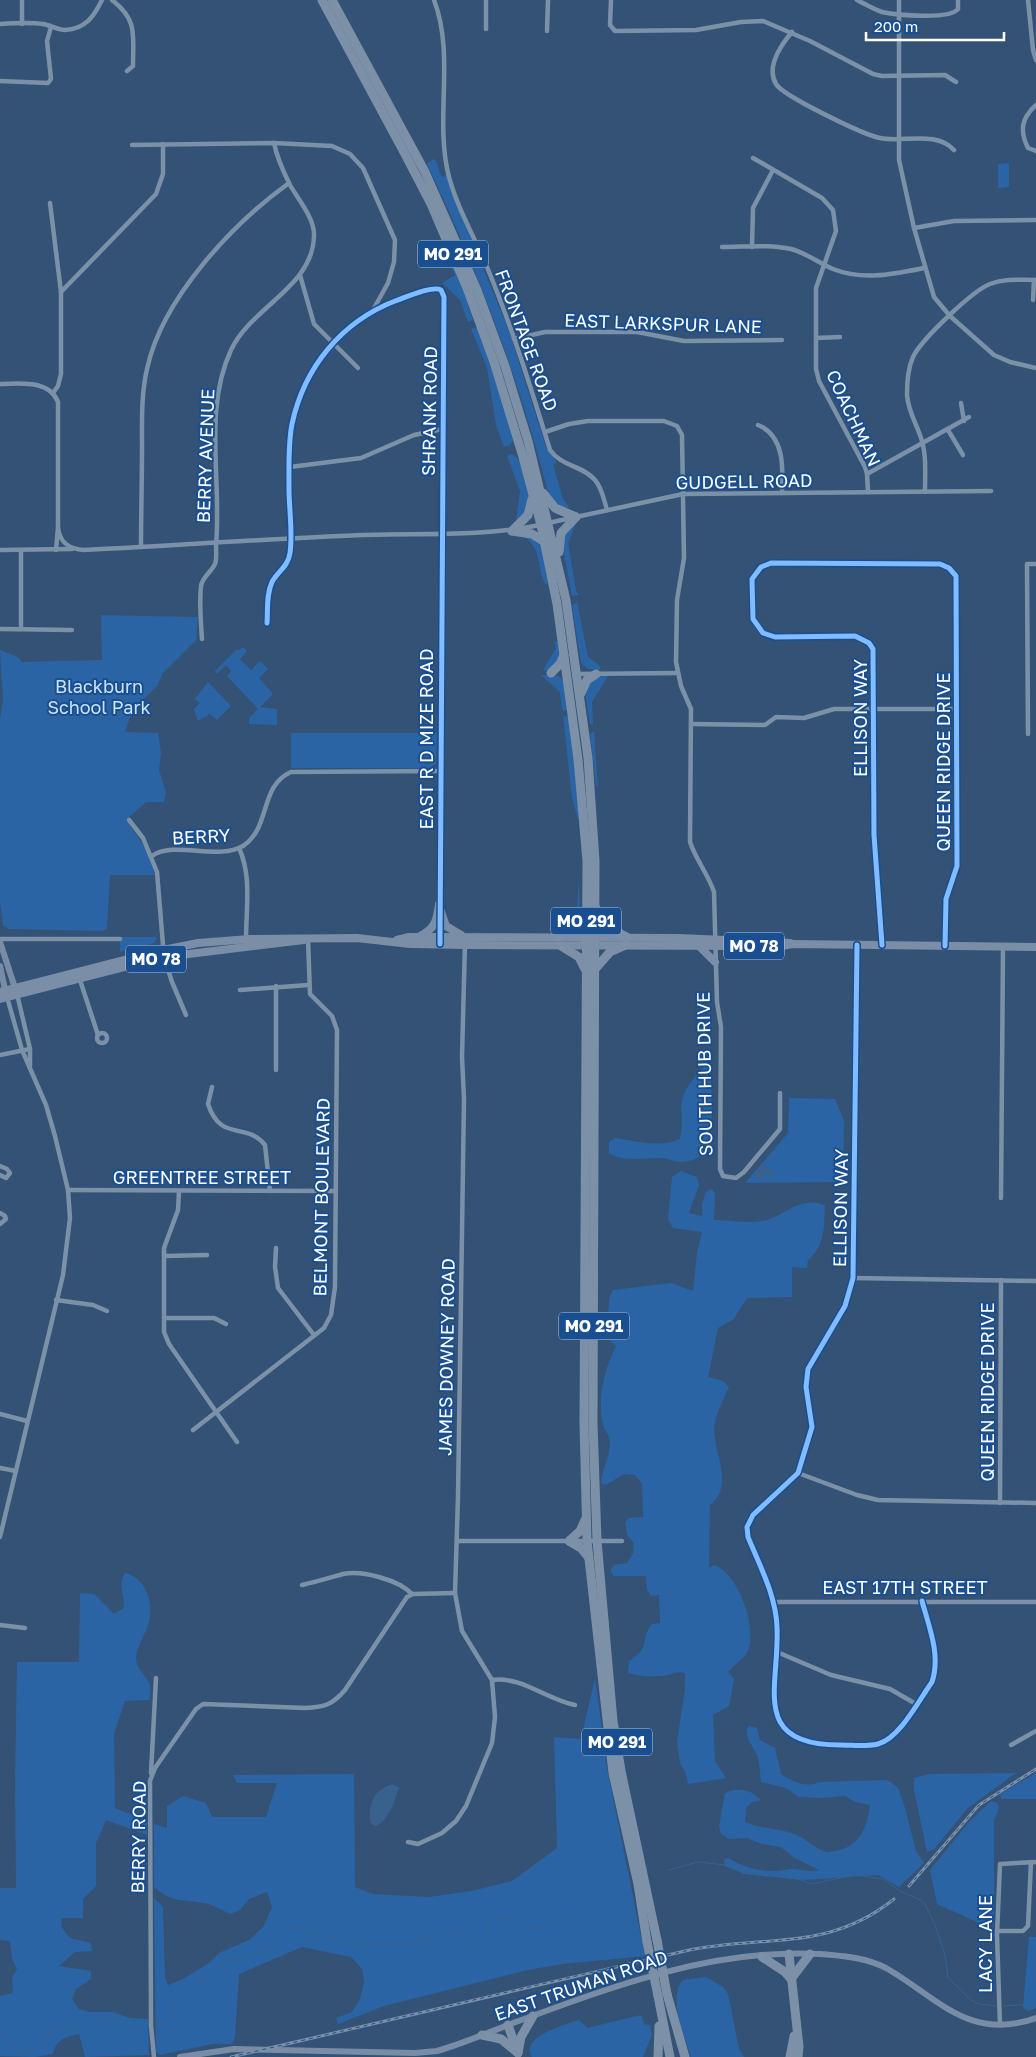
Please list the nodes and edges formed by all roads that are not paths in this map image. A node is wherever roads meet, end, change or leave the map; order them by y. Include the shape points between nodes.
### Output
1 (22, 0) edge
2 (102, 0) edge
3 (112, 0) edge
4 (322, 0) edge
5 (332, 0) edge
6 (434, 0) edge
7 (486, 0) edge
8 (548, 0) edge
9 (611, 0) edge
10 (857, 0) edge
11 (899, 0) edge
12 (958, 0) edge
13 (1028, 0) edge
14 (899, 15) junction
15 (0, 24) edge
16 (22, 24) junction
17 (51, 27) junction
18 (486, 28) dead end
19 (547, 30) dead end
20 (792, 32) junction
21 (1036, 60) edge
22 (127, 72) dead end
23 (898, 76) junction
24 (0, 82) edge
25 (956, 82) dead end
26 (1036, 105) edge
27 (898, 139) junction
28 (274, 143) junction
29 (163, 144) junction
30 (132, 145) dead end
31 (954, 150) dead end
32 (1036, 151) edge
33 (753, 158) dead end
34 (773, 170) junction
35 (289, 184) junction
36 (50, 203) dead end
37 (1036, 220) edge
38 (914, 228) junction
39 (722, 247) dead end
40 (752, 247) junction
41 (823, 264) junction
42 (924, 268) junction
43 (300, 275) junction
44 (1035, 280) edge
45 (61, 292) junction
46 (1033, 300) dead end
47 (372, 311) junction
48 (950, 316) junction
49 (840, 337) dead end
50 (816, 338) junction
51 (514, 339) junction
52 (782, 340) dead end
53 (332, 343) junction
54 (358, 368) dead end
55 (1036, 368) edge
56 (0, 384) edge
57 (53, 393) junction
58 (961, 403) dead end
59 (969, 417) dead end
60 (964, 421) junction
61 (758, 425) dead end
62 (443, 429) junction
63 (948, 430) junction
64 (545, 432) junction
65 (923, 444) junction
66 (963, 455) dead end
67 (290, 467) junction
68 (868, 474) junction
69 (535, 486) junction
70 (991, 491) dead end
71 (868, 492) junction
72 (925, 492) junction
73 (782, 493) junction
74 (683, 494) junction
75 (607, 510) junction
76 (576, 517) junction
77 (545, 524) junction
78 (58, 528) junction
79 (512, 531) junction
80 (442, 534) junction
81 (289, 539) junction
82 (217, 542) junction
83 (544, 542) junction
84 (141, 547) junction
85 (76, 549) junction
86 (0, 550) edge
87 (21, 550) junction
88 (56, 550) junction
89 (1036, 564) edge
90 (761, 567) joint
91 (561, 580) junction
92 (267, 623) dead end
93 (0, 629) edge
94 (21, 629) junction
95 (72, 630) dead end
96 (1028, 630) junction
97 (1036, 630) edge
98 (202, 639) dead end
99 (564, 653) junction
100 (551, 673) dead end
101 (677, 673) junction
102 (572, 674) junction
103 (596, 674) junction
104 (580, 696) junction
105 (874, 708) junction
106 (956, 709) junction
107 (1029, 710) junction
108 (1036, 710) edge
109 (691, 724) junction
110 (1028, 734) dead end
111 (440, 771) junction
112 (129, 820) dead end
113 (239, 848) junction
114 (152, 856) junction
115 (594, 901) junction
116 (440, 906) junction
117 (586, 913) junction
118 (419, 937) junction
119 (120, 939) dead end
120 (246, 939) junction
121 (308, 939) junction
122 (0, 940) edge
123 (439, 940) junction
124 (395, 941) junction
125 (465, 941) junction
126 (590, 941) junction
127 (626, 941) junction
128 (559, 942) junction
129 (714, 943) junction
130 (857, 945) junction
131 (882, 945) junction
132 (698, 946) junction
133 (945, 946) junction
134 (1003, 947) junction
135 (1036, 947) edge
136 (164, 954) junction
137 (715, 962) junction
138 (0, 966) edge
139 (591, 971) junction
140 (80, 980) junction
141 (308, 984) junction
142 (276, 986) junction
143 (240, 990) dead end
144 (16, 991) junction
145 (3, 995) edge
146 (186, 1015) dead end
147 (98, 1035) dead end
148 (30, 1049) junction
149 (22, 1050) junction
150 (0, 1054) edge
151 (30, 1067) junction
152 (276, 1070) dead end
153 (212, 1087) dead end
154 (780, 1093) dead end
155 (0, 1168) edge
156 (0, 1175) edge
157 (68, 1190) junction
158 (179, 1191) junction
159 (270, 1191) junction
160 (336, 1191) junction
161 (1001, 1198) dead end
162 (0, 1213) edge
163 (0, 1224) edge
164 (276, 1248) dead end
165 (164, 1256) junction
166 (207, 1256) dead end
167 (853, 1278) junction
168 (1001, 1280) junction
169 (1036, 1281) edge
170 (56, 1300) junction
171 (107, 1311) dead end
172 (164, 1318) junction
173 (226, 1324) dead end
174 (314, 1335) junction
175 (216, 1412) junction
176 (0, 1414) edge
177 (27, 1421) junction
178 (193, 1430) dead end
179 (237, 1442) dead end
180 (0, 1468) edge
181 (16, 1471) junction
182 (798, 1473) junction
183 (1000, 1503) junction
184 (1036, 1503) edge
185 (586, 1517) junction
186 (0, 1536) edge
187 (457, 1541) junction
188 (569, 1541) junction
189 (592, 1541) junction
190 (622, 1541) dead end
191 (589, 1559) junction
192 (302, 1585) dead end
193 (455, 1593) junction
194 (412, 1594) junction
195 (922, 1601) junction
196 (773, 1602) junction
197 (1036, 1602) edge
198 (0, 1625) edge
199 (25, 1628) dead end
200 (776, 1652) junction
201 (156, 1678) dead end
202 (492, 1680) junction
203 (916, 1704) junction
204 (575, 1705) dead end
205 (1036, 1731) edge
206 (1011, 1745) dead end
207 (151, 1776) junction
208 (408, 1842) dead end
209 (1034, 1862) edge
210 (997, 1931) junction
211 (789, 1954) junction
212 (810, 1954) junction
213 (762, 1956) junction
214 (791, 1979) junction
215 (667, 1994) junction
216 (658, 1996) junction
217 (533, 2016) junction
218 (1036, 2018) edge
219 (508, 2025) junction
220 (1000, 2025) junction
221 (796, 2028) junction
222 (482, 2035) junction
223 (519, 2055) edge
224 (154, 2057) edge
225 (180, 2057) edge
226 (658, 2057) edge
227 (670, 2057) edge
228 (678, 2057) edge
229 (685, 2057) edge
230 (790, 2057) edge
231 (798, 2057) edge

1 - 16 street
2 - 17 street via 86,24 65,30
3 - 22 street via 127,13 131,25 133,66
4 - 69 highway, MO 291 via 447,239 494,362
5 - 69 highway, MO 291 via 425,172 453,234 505,366
6 - 51 street, FRONTAGE ROAD via 443,47 446,158 456,200
7 - 18 street
8 - 19 street
9 - 20 street via 612,29 615,31 696,30 759,20
10 - 14 street via 880,11
11 - 14 street
12 - 14 street via 958,9 951,15
13 - 21 street
14 - 23 street
15 - 16 street
16 - 17 street
17 - 24 street via 47,42 51,79 48,83
20 - 23 street via 873,74
20 - 27 street via 780,48 773,66 773,78 780,90 864,134
23 - 25 street via 945,75
23 - 27 street
26 - 32 street via 1022,124 1028,148
27 - 31 street via 944,142
27 - 38 street via 902,182
28 - 29 street
28 - 35 street, BERRY AVENUE
28 - 47 street via 332,146 350,154 360,165 395,240 394,262 388,283
29 - 30 street
29 - 45 street via 163,174 156,194
33 - 34 street
34 - 40 street via 753,208
34 - 41 street, COACHMAN via 822,198 832,209 836,231
35 - 43 street, BERRY AVENUE via 314,234 312,253
35 - 84 street via 264,203 186,284 154,341 142,401
36 - 45 street
37 - 38 street via 954,220
38 - 42 street
39 - 40 street
40 - 41 street via 790,249
41 - 42 street via 844,273 868,276
41 - 50 street, COACHMAN via 816,288
42 - 48 street via 934,298
43 - 53 street via 314,324
43 - 82 street, BERRY AVENUE via 247,326 232,348 224,368 216,430
44 - 46 street
44 - 48 street via 1004,280 988,284
45 - 57 street via 61,374
47 - 53 street
47 - 62 street, SHRANK ROAD via 435,288 442,290
48 - 55 street via 994,355
48 - 65 street via 921,345 909,369 908,406
49 - 50 street
50 - 68 street, COACHMAN via 819,381
51 - 52 street, EAST LARKSPUR LANE via 545,332 637,332 684,340
51 - 64 street, FRONTAGE ROAD
53 - 54 street
53 - 67 street via 300,394 292,426
56 - 57 street via 38,385
57 - 78 street via 59,415
58 - 60 street
59 - 60 street
60 - 63 street
61 - 73 street via 768,431 780,449
62 - 67 street via 414,435 361,458
62 - 80 street, SHRANK ROAD
63 - 65 street
63 - 66 street
64 - 74 street via 588,420 672,423 680,429 683,439
64 - 75 street, FRONTAGE ROAD via 556,458 582,469 594,479
65 - 68 street
65 - 72 street
67 - 81 street
68 - 71 street, COACHMAN
69 - 76 highway via 551,505
69 - 77 highway, MO 291
69 - 79 highway via 531,511
70 - 72 street, GUDGELL ROAD
71 - 72 street, GUDGELL ROAD
71 - 73 street, GUDGELL ROAD
73 - 74 street, GUDGELL ROAD
74 - 75 street, GUDGELL ROAD
74 - 101 street via 684,558 677,600
75 - 76 street, GUDGELL ROAD
76 - 77 street, GUDGELL ROAD
76 - 91 highway via 563,529 559,538
77 - 79 street, GUDGELL ROAD
77 - 83 highway, MO 291
77 - 91 highway, MO 291
78 - 85 street via 61,539
78 - 88 street
79 - 80 street, GUDGELL ROAD
79 - 83 highway via 532,534
80 - 81 street
80 - 111 street, EAST R D MIZE ROAD
81 - 82 street
81 - 92 street via 290,553 286,566 273,581 268,600
82 - 84 street
82 - 98 street, BERRY AVENUE via 215,564 201,584
83 - 99 highway, MO 291
84 - 85 street
85 - 88 street
86 - 87 street
87 - 88 street
87 - 94 street
89 - 96 street via 1027,564
90 - 105 street, ELLISON WAY via 752,579 756,626 763,633 775,637 863,638 875,655
90 - 106 street, QUEEN RIDGE DRIVE via 771,563 940,564 949,568 956,576
91 - 102 highway, MO 291
93 - 94 street
94 - 95 street
96 - 97 street
96 - 107 street
99 - 100 highway via 560,664
99 - 102 highway, MO 291
101 - 103 street
101 - 109 street, SOUTH HUB DRIVE via 689,701
102 - 103 street
102 - 104 highway, MO 291
102 - 117 highway, MO 291 via 587,861
103 - 104 highway via 587,680
104 - 115 highway, MO 291 via 593,822
105 - 106 street
105 - 109 street via 834,709 804,718 776,717 764,725
105 - 131 street, ELLISON WAY via 874,835
106 - 133 street, QUEEN RIDGE DRIVE via 957,866 946,899
107 - 108 street
107 - 110 street
109 - 129 street, SOUTH HUB DRIVE via 690,842 714,892
111 - 113 street, BERRY via 297,771 284,775 270,792 257,833
111 - 116 street, EAST R D MIZE ROAD
112 - 114 street
113 - 114 street, BERRY via 168,851
113 - 120 street via 247,879
114 - 136 street via 160,888
115 - 126 highway, MO 291
115 - 127 highway via 604,924
116 - 118 main road via 432,929
116 - 123 street, EAST R D MIZE ROAD
116 - 125 main road via 450,931
117 - 126 highway, MO 291
117 - 128 highway via 575,929
118 - 123 main road, MO 78
118 - 124 main road, MO 78
119 - 122 street
120 - 121 main road, MO 78
120 - 136 main road, MO 78 via 198,943
121 - 124 main road, MO 78
121 - 136 main road, MO 78
121 - 141 street
122 - 144 main road
123 - 124 main road, MO 78 via 410,944
123 - 125 main road, MO 78
125 - 128 main road, MO 78
125 - 187 street, JAMES DOWNEY ROAD
126 - 127 main road, MO 78
126 - 128 main road, MO 78
126 - 139 highway, MO 291
127 - 129 main road, MO 78
127 - 132 main road, MO 78
127 - 139 highway
128 - 139 highway
129 - 130 main road, MO 78 via 785,941 793,944
129 - 132 main road, MO 78
129 - 137 street, SOUTH HUB DRIVE
130 - 131 main road, MO 78
130 - 167 street, ELLISON WAY
131 - 133 main road, MO 78
132 - 137 main road
133 - 134 main road, MO 78
134 - 135 main road, MO 78
134 - 161 street
136 - 140 main road, MO 78
136 - 144 main road, MO 78
136 - 146 street
137 - 154 street, SOUTH HUB DRIVE via 721,1027 720,1169 723,1176 736,1178 744,1172 780,1129
138 - 145 main road
139 - 185 highway, MO 291 via 584,1416
139 - 189 highway, MO 291
140 - 144 main road, MO 78
140 - 147 street
141 - 142 street
141 - 160 street, BELMONT BOULEVARD via 310,994 332,1016 337,1030
142 - 143 street
142 - 152 street
144 - 145 main road, MO 78
144 - 148 street
145 - 149 street
148 - 149 street
148 - 151 street
149 - 150 street
149 - 151 street
151 - 157 street via 46,1105
153 - 159 street via 208,1104 216,1122 225,1128 255,1136 265,1145
155 - 156 street via 7,1169 10,1174 6,1178
157 - 158 street, GREENTREE STREET
157 - 170 street via 68,1246
158 - 159 street, GREENTREE STREET
158 - 165 street via 178,1210 166,1240
159 - 160 street, GREENTREE STREET
160 - 174 street, BELMONT BOULEVARD via 334,1304 329,1320
162 - 163 street via 6,1219
164 - 174 street via 278,1288
165 - 166 street
165 - 172 street
167 - 168 street
167 - 182 street, ELLISON WAY via 845,1306 810,1365 806,1387 812,1427
168 - 169 street
168 - 183 street, QUEEN RIDGE DRIVE
170 - 171 street via 93,1305
170 - 177 street
172 - 173 street via 214,1318
172 - 175 street via 164,1332 169,1344
174 - 175 street, BELMONT BOULEVARD
175 - 178 street, BELMONT BOULEVARD
175 - 179 street
176 - 177 street
177 - 181 street
180 - 181 street
181 - 186 street
182 - 183 street via 878,1500
182 - 196 street via 753,1515 747,1527
183 - 184 street
185 - 188 highway via 580,1530
185 - 189 highway, MO 291
187 - 188 street
187 - 193 street, JAMES DOWNEY ROAD
188 - 189 street
188 - 191 highway via 581,1548
189 - 190 street
189 - 191 highway, MO 291
189 - 215 highway, MO 291, bridge via 621,1771
191 - 216 highway, MO 291, bridge via 612,1763
192 - 194 street via 345,1574 386,1579 400,1584
193 - 194 street
193 - 202 street, JAMES DOWNEY ROAD via 462,1632
194 - 207 street, BERRY ROAD via 334,1702 305,1708 203,1704 196,1709
195 - 196 street, EAST 17TH STREET
195 - 197 street, EAST 17TH STREET
195 - 203 street via 936,1664 932,1682
196 - 200 street
198 - 199 street
200 - 203 street via 830,1675 890,1689
200 - 203 street via 773,1700 785,1728 814,1744 867,1746 884,1742 896,1734
201 - 207 street
202 - 204 street via 509,1680
202 - 208 street via 492,1743 466,1806 442,1833 418,1844
205 - 206 street
207 - 224 street, BERRY ROAD via 151,2015
209 - 210 street via 1028,1926 1023,1931
209 - 210 street, LACY LANE via 1000,1864
210 - 220 street, LACY LANE
211 - 212 main road, EAST TRUMAN ROAD
211 - 213 main road, EAST TRUMAN ROAD
211 - 214 highway
212 - 214 highway
212 - 220 main road, EAST TRUMAN ROAD via 865,1960 886,1968 945,2009 982,2024
213 - 214 highway
213 - 217 main road, EAST TRUMAN ROAD via 673,1969
214 - 221 highway
215 - 228 highway, MO 291
215 - 229 highway
216 - 226 highway
216 - 227 highway, MO 291
217 - 219 main road, EAST TRUMAN ROAD
217 - 223 highway via 520,2037
218 - 220 main road, EAST TRUMAN ROAD
219 - 222 main road, EAST TRUMAN ROAD
219 - 223 highway
221 - 230 highway
221 - 231 highway
222 - 223 highway via 500,2039
222 - 225 main road, EAST TRUMAN ROAD via 437,2051 415,2053 240,2049

